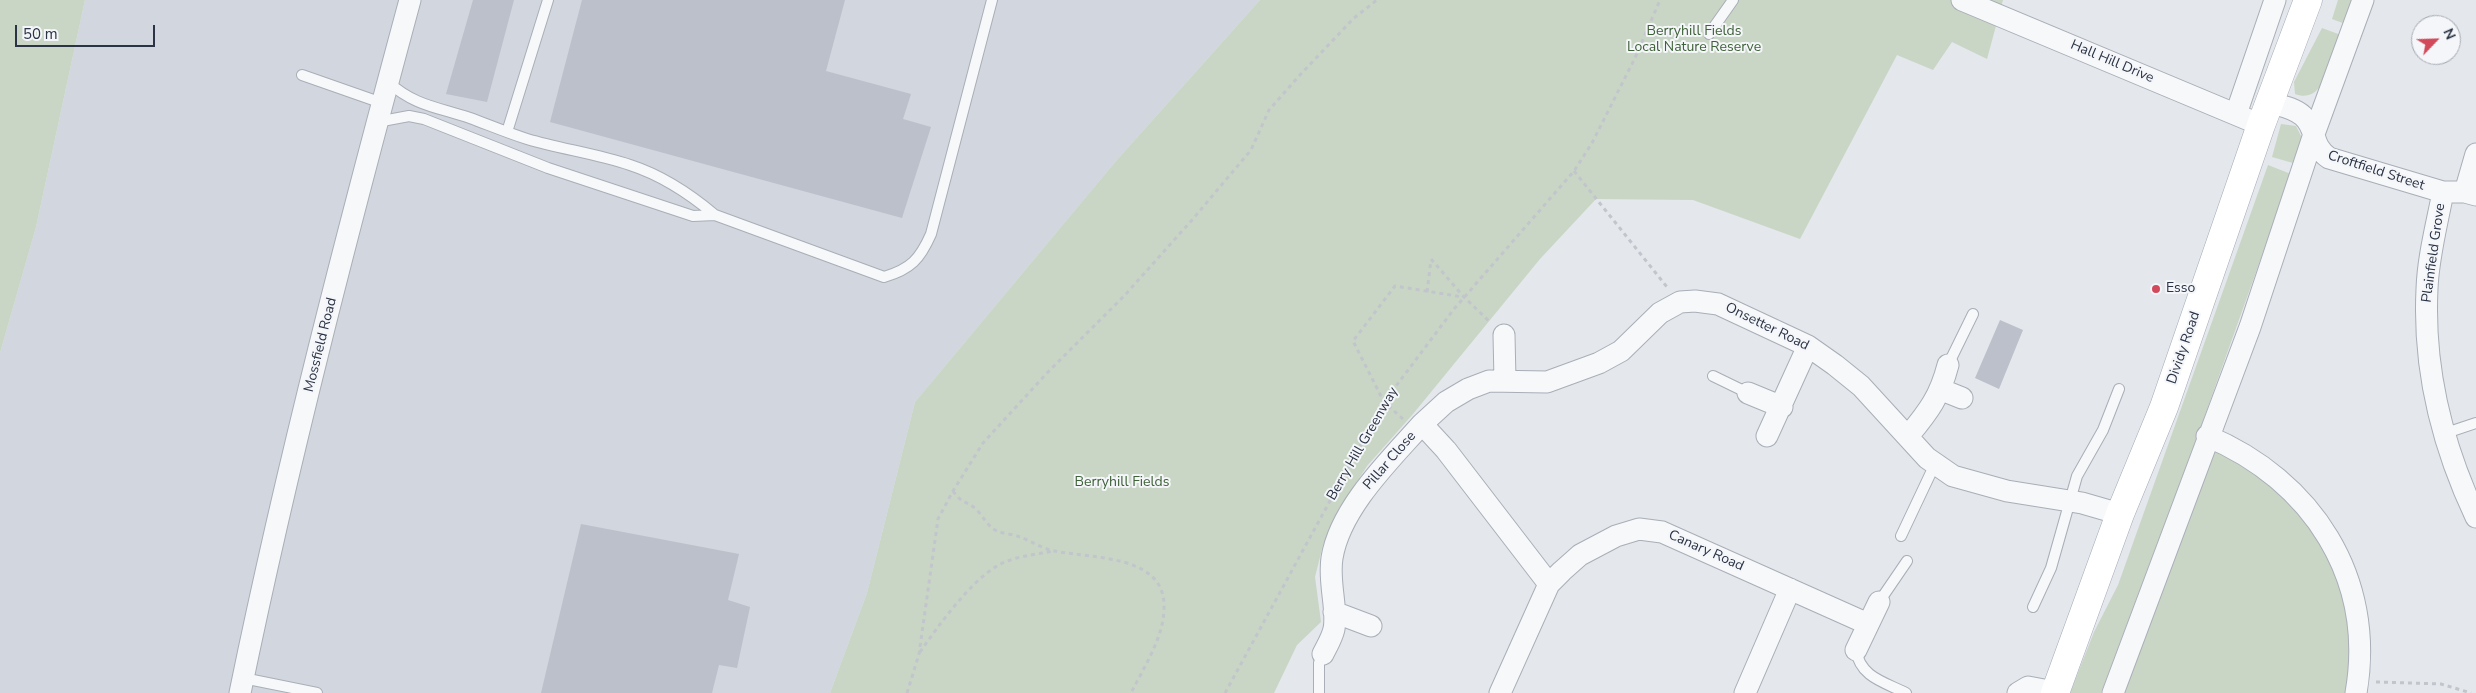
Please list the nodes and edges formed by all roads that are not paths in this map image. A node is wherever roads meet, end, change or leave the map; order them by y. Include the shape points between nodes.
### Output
1 (410, 0) edge
2 (548, 0) edge
3 (992, 0) edge
4 (1733, 0) edge
5 (1962, 0) edge
6 (2276, 0) edge
7 (2308, 0) edge
8 (2363, 0) edge
9 (1709, 34) dead end
10 (302, 75) dead end
11 (388, 82) junction
12 (380, 113) junction
13 (2236, 114) junction
14 (2266, 114) junction
15 (507, 132) junction
16 (2314, 134) junction
17 (2476, 154) edge
18 (2443, 192) junction
19 (2470, 194) edge
20 (715, 215) junction
21 (1973, 314) dead end
22 (1504, 335) road end
23 (1808, 346) junction
24 (1948, 365) joint
25 (1713, 376) dead end
26 (1505, 380) junction
27 (2119, 389) dead end
28 (1942, 390) junction
29 (1748, 393) joint
30 (1962, 398) dead end
31 (1782, 407) junction
32 (2476, 423) edge
33 (1422, 424) junction
34 (2444, 434) junction
35 (1908, 435) junction
36 (1767, 436) dead end
37 (2208, 436) junction
38 (1935, 464) junction
39 (2071, 501) junction
40 (2120, 514) junction
41 (2476, 517) edge
42 (1901, 536) dead end
43 (1907, 561) dead end
44 (1549, 584) junction
45 (1790, 589) junction
46 (1879, 602) joint
47 (2033, 608) dead end
48 (1334, 612) junction
49 (1868, 624) junction
50 (1372, 626) dead end
51 (1856, 650) joint
52 (1323, 654) joint
53 (242, 686) edge
54 (2357, 687) edge
55 (316, 693) edge
56 (1319, 693) edge
57 (1500, 693) edge
58 (1745, 693) edge
59 (1906, 693) edge
60 (2018, 693) edge
61 (2055, 693) edge
62 (2113, 693) edge

1 - 11 street, Mossfield Road
2 - 15 lane
3 - 20 lane via 931,234 923,252 903,271 884,277
4 - 9 lane
5 - 13 street, Hall Hill Drive
6 - 13 street
7 - 14 main road, Dividy Road
8 - 16 street
10 - 12 lane
11 - 12 street, Mossfield Road
11 - 15 lane via 404,96
12 - 20 lane via 424,119 548,168 693,216
12 - 53 street, Mossfield Road via 268,557
13 - 14 street, Hall Hill Drive
14 - 16 street, Croftfield Street via 2293,109 2304,116
14 - 40 main road, Dividy Road via 2164,407
15 - 20 lane via 637,168 673,185
16 - 18 street, Croftfield Street via 2319,152 2329,158
16 - 37 street via 2250,327
17 - 19 street
18 - 19 street, Croftfield Street
18 - 34 street, Plainfield Grove via 2427,288 2426,328 2430,371
21 - 24 lane
22 - 26 street
23 - 26 street, Onsetter Road via 1718,304 1680,302 1660,313 1621,351 1599,363 1547,382
23 - 31 street
23 - 35 street, Onsetter Road via 1861,386
24 - 28 street
25 - 29 lane
26 - 33 street via 1490,381 1468,389 1446,402
27 - 39 lane via 2103,430 2077,476
28 - 30 street
28 - 35 street
29 - 31 street
31 - 36 street
32 - 34 lane
33 - 44 street via 1446,450
33 - 48 street, Pillar Close via 1364,489 1344,525 1332,556 1330,581
34 - 41 street, Plainfield Grove via 2454,467
35 - 38 street, Onsetter Road
37 - 54 street via 2233,447 2273,474 2300,499 2336,550 2355,600 2359,634
37 - 62 street
38 - 39 street, Onsetter Road via 1953,476 1974,483
38 - 42 lane
39 - 40 street, Onsetter Road
39 - 47 lane via 2051,568
40 - 61 main road, Dividy Road
43 - 46 lane
44 - 45 street, Canary Road via 1580,555 1616,536 1639,529 1662,532
44 - 57 street, Canary Road
45 - 49 street, Canary Road
45 - 58 street
46 - 49 street
48 - 50 street
48 - 52 street, Pillar Close via 1334,629
49 - 51 street
51 - 59 lane via 1863,670
52 - 56 lane
53 - 55 lane
60 - 61 street via 2028,687

